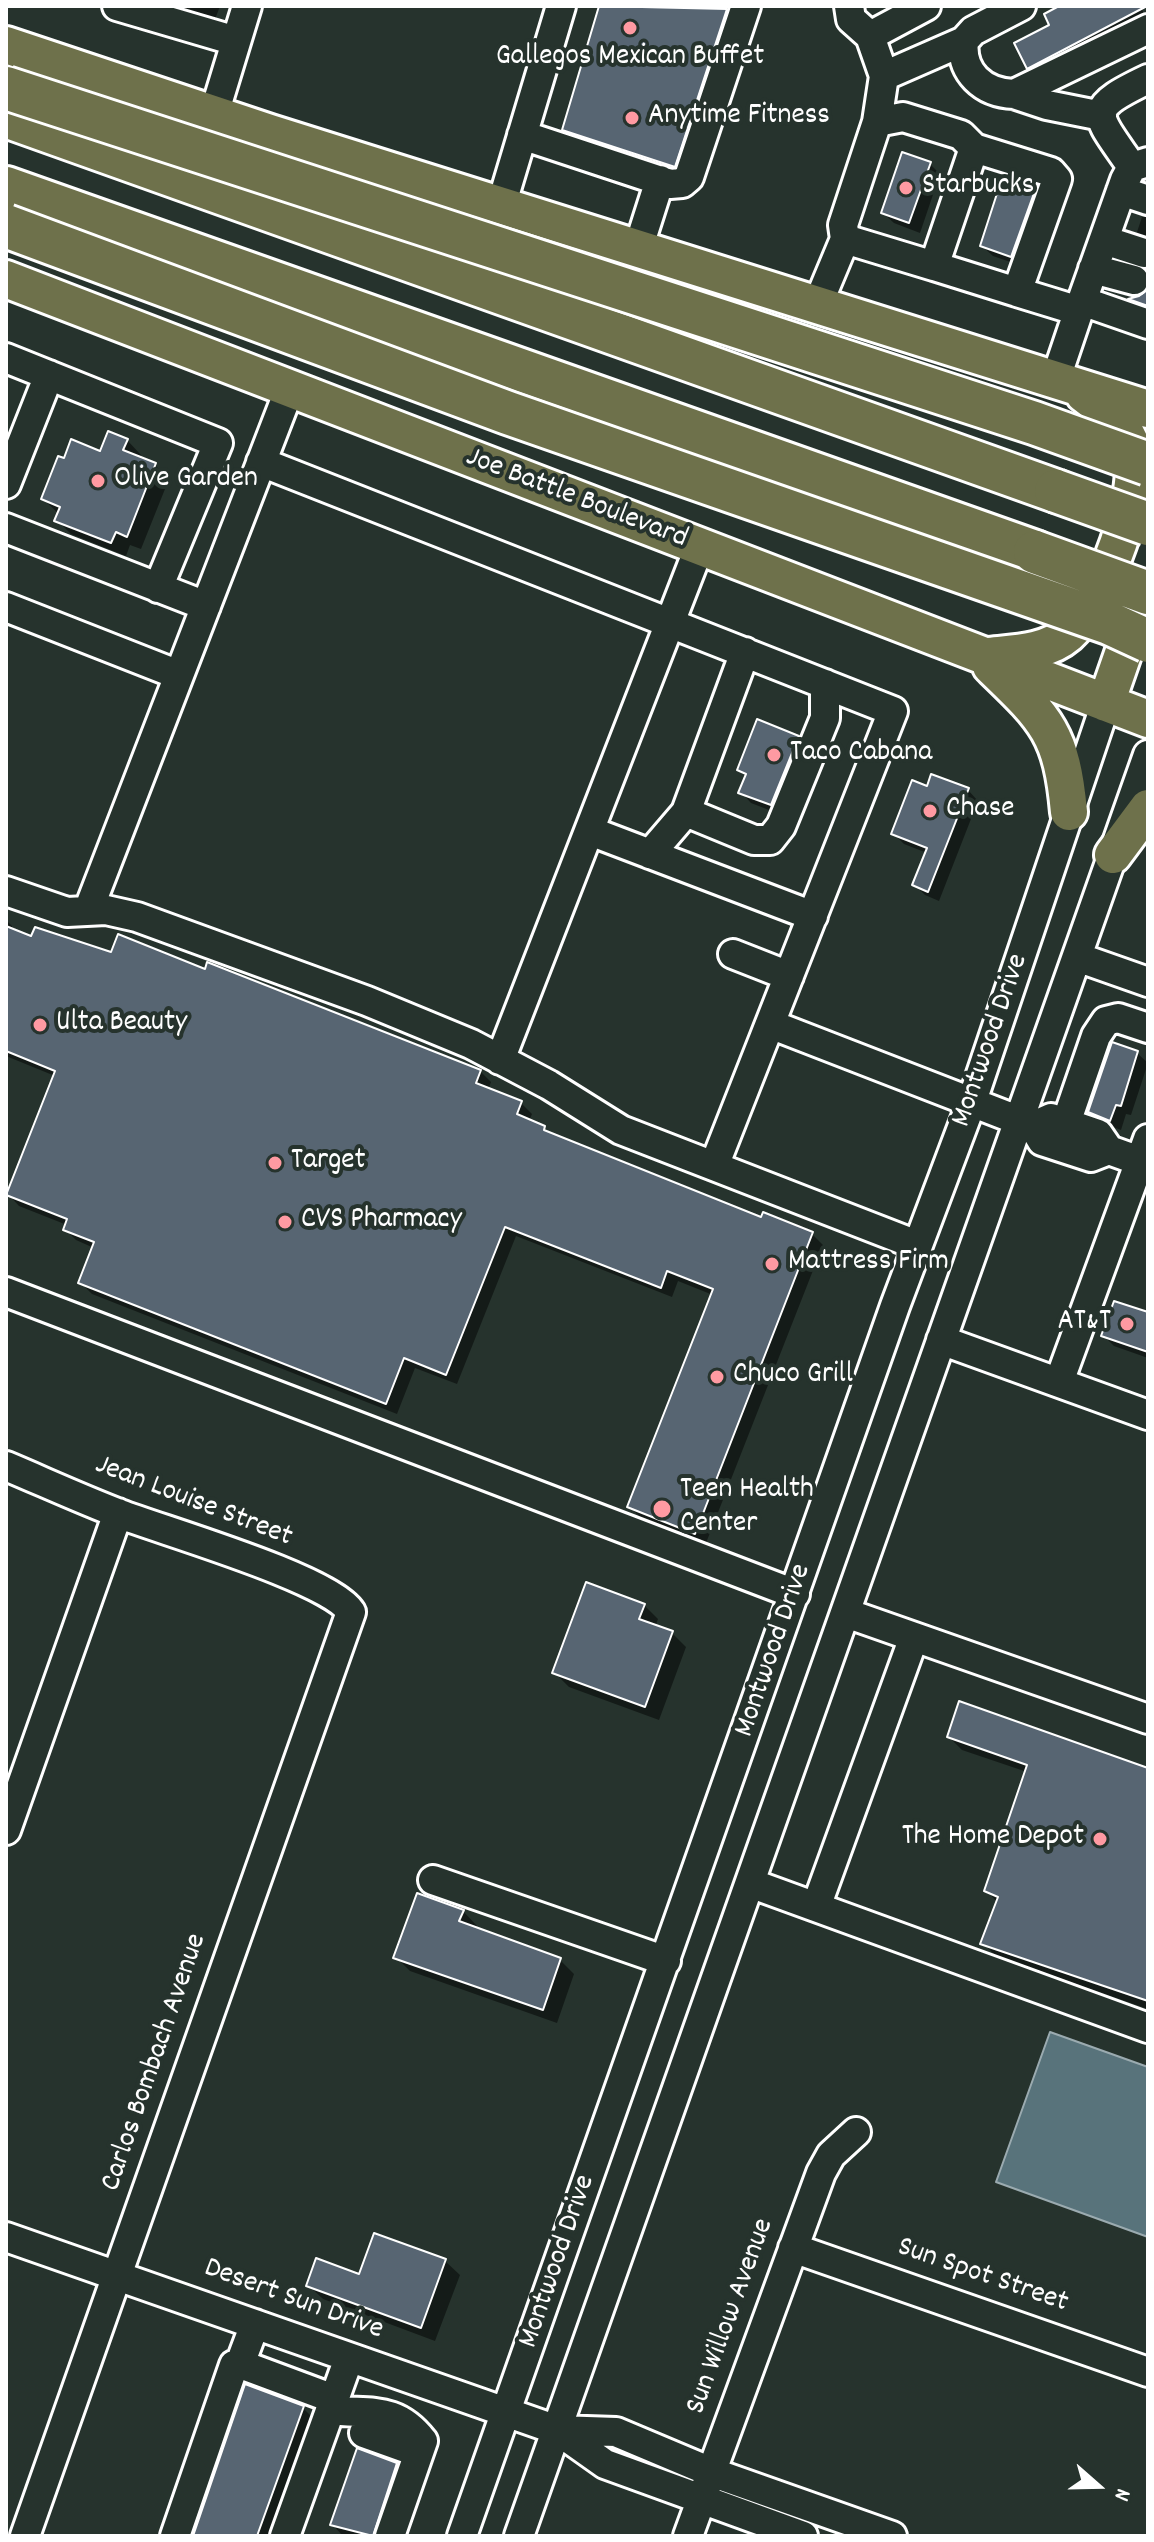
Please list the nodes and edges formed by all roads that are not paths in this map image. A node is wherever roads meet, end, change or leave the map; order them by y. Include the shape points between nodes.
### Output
1 (117, 6) edge
2 (247, 6) edge
3 (561, 6) edge
4 (746, 6) edge
5 (847, 6) edge
6 (926, 6) edge
7 (1021, 6) edge
8 (1148, 29) edge
9 (870, 36) junction
10 (236, 41) junction
11 (964, 41) junction
12 (6, 45) edge
13 (884, 76) junction
14 (1148, 79) edge
15 (6, 88) edge
16 (1014, 94) junction
17 (214, 114) junction
18 (6, 116) edge
19 (1102, 116) junction
20 (877, 122) junction
21 (522, 135) junction
22 (974, 148) junction
23 (1134, 173) edge
24 (660, 180) junction
25 (6, 188) edge
26 (1148, 200) edge
27 (501, 206) junction
28 (6, 226) edge
29 (845, 239) junction
30 (1104, 240) junction
31 (638, 249) junction
32 (1144, 253) dead end
33 (934, 266) junction
34 (1093, 269) junction
35 (6, 279) edge
36 (1134, 280) dead end
37 (1017, 292) junction
38 (817, 306) junction
39 (1080, 306) junction
40 (1148, 324) edge
41 (6, 358) edge
42 (49, 375) junction
43 (1065, 384) junction
44 (290, 388) junction
45 (1146, 406) edge
46 (261, 462) junction
47 (1148, 464) edge
48 (6, 484) edge
49 (1148, 524) edge
50 (6, 528) edge
51 (699, 548) junction
52 (1148, 584) edge
53 (158, 588) junction
54 (1148, 593) edge
55 (206, 606) junction
56 (6, 607) edge
57 (670, 623) junction
58 (1148, 641) edge
59 (745, 652) junction
60 (981, 656) junction
61 (179, 675) junction
62 (825, 684) junction
63 (1106, 703) junction
64 (1148, 719) edge
65 (1148, 755) edge
66 (1148, 808) edge
67 (686, 812) junction
68 (1069, 812) junction
69 (590, 831) junction
70 (650, 854) junction
71 (1113, 855) junction
72 (6, 891) edge
73 (88, 911) junction
74 (813, 916) junction
75 (733, 954) dead end
76 (1077, 957) junction
77 (1146, 975) edge
78 (789, 976) junction
79 (770, 1024) junction
80 (1148, 1028) edge
81 (500, 1060) junction
82 (971, 1104) junction
83 (1066, 1123) junction
84 (1026, 1124) junction
85 (1109, 1150) junction
86 (1145, 1155) edge
87 (714, 1166) junction
88 (917, 1245) junction
89 (6, 1292) edge
90 (941, 1340) junction
91 (1059, 1382) junction
92 (1148, 1415) edge
93 (6, 1466) edge
94 (118, 1513) junction
95 (795, 1594) junction
96 (351, 1612) joint
97 (846, 1613) junction
98 (914, 1637) junction
99 (1148, 1719) edge
100 (6, 1830) edge
101 (433, 1880) dead end
102 (750, 1883) junction
103 (816, 1907) junction
104 (666, 1961) junction
105 (1148, 2028) edge
106 (856, 2132) dead end
107 (6, 2237) edge
108 (793, 2248) junction
109 (117, 2275) junction
110 (255, 2324) junction
111 (349, 2358) junction
112 (240, 2364) junction
113 (1148, 2372) edge
114 (506, 2413) junction
115 (356, 2420) junction
116 (557, 2430) junction
117 (423, 2441) junction
118 (711, 2472) junction
119 (701, 2501) junction
120 (291, 2534) edge
121 (25, 2536) edge
122 (175, 2536) edge
123 (390, 2536) edge
124 (462, 2536) edge
125 (519, 2536) edge
126 (688, 2536) edge
127 (803, 2536) edge
128 (892, 2536) edge

1 - 10 street
2 - 10 street
3 - 21 street
4 - 24 street via 689,177 682,183
5 - 9 street via 851,19
6 - 9 street
7 - 11 street
8 - 16 street
9 - 13 street
10 - 17 street
11 - 13 street
11 - 16 street via 964,64 972,76 1002,94
12 - 17 main road
13 - 20 street
14 - 19 street via 1110,97
15 - 47 highway, bridge
16 - 19 street
17 - 27 main road
18 - 49 highway, bridge
19 - 23 street
20 - 22 street via 903,117 961,135
20 - 29 street via 843,225
21 - 24 street
21 - 27 street
22 - 33 street
22 - 37 street via 1056,174
23 - 26 street
23 - 30 street
24 - 31 street
25 - 54 highway, bridge
27 - 31 main road
28 - 58 highway, bridge via 508,413
29 - 33 street
29 - 38 street
30 - 32 street
30 - 34 street
31 - 38 main road
33 - 37 street
34 - 36 street
34 - 39 street
35 - 44 main road, Joe Battle Boulevard
37 - 39 street
38 - 43 main road
39 - 40 street
39 - 43 street
41 - 42 street
42 - 48 street
42 - 53 street via 218,443
43 - 45 main road
43 - 60 main road via 1119,424 1130,443 1135,461 1125,518 1093,601 1067,634 1035,651
44 - 46 street
44 - 51 main road, Joe Battle Boulevard
46 - 55 street
46 - 57 street
50 - 53 street
51 - 57 street
51 - 60 main road, Joe Battle Boulevard
52 - 63 main road, Montwood Drive
53 - 55 street
55 - 61 street
56 - 61 street
57 - 59 street
57 - 69 street
59 - 62 street
59 - 67 street
60 - 63 main road, Joe Battle Boulevard
60 - 68 main road via 1041,715 1056,739
61 - 73 street
62 - 67 street via 825,718 781,826 770,840 754,840
62 - 74 street via 893,711
63 - 64 main road, Joe Battle Boulevard
63 - 68 street, Montwood Drive
65 - 71 street, Montwood Drive
66 - 71 main road
67 - 70 street
68 - 82 street, Montwood Drive
69 - 70 street
69 - 81 street
70 - 74 street
71 - 76 street, Montwood Drive
72 - 73 street via 67,912
73 - 81 street via 137,917 367,1001
74 - 78 street
75 - 78 street
76 - 77 street
76 - 84 street, Montwood Drive
78 - 79 street
79 - 82 street
79 - 87 street
80 - 83 street via 1118,1018 1106,1021
81 - 87 street via 621,1130
82 - 84 street
82 - 88 street, Montwood Drive
83 - 84 street via 1051,1118
83 - 85 street via 1098,1134
84 - 85 street via 1042,1141 1091,1157
84 - 90 street, Montwood Drive
85 - 86 street
86 - 91 street
87 - 88 street
88 - 95 street, Montwood Drive
89 - 95 street
90 - 91 street
90 - 97 street, Montwood Drive
91 - 92 street
93 - 94 street, Jean Louise Street
94 - 96 street, Jean Louise Street via 309,1583
94 - 100 street
95 - 104 street, Montwood Drive
96 - 109 street, Carlos Bombach Avenue
97 - 98 street
97 - 102 street, Montwood Drive
98 - 99 street
98 - 103 street
101 - 104 street
102 - 103 street
102 - 116 street, Montwood Drive
103 - 105 street
104 - 114 street, Montwood Drive
106 - 108 street, Sun Willow Avenue via 831,2155 821,2173
107 - 109 street, Desert Sun Drive
108 - 113 street, Sun Spot Street
108 - 118 street, Sun Willow Avenue
109 - 110 street, Desert Sun Drive
109 - 121 street, Carlos Bombach Avenue
110 - 111 street, Desert Sun Drive
110 - 112 street
111 - 114 street, Desert Sun Drive
111 - 115 street
112 - 115 street
112 - 122 street via 234,2365
114 - 116 street, Desert Sun Drive
114 - 124 street, Montwood Drive
115 - 117 street via 406,2448
115 - 117 street via 372,2410 409,2423
115 - 120 street
116 - 118 street, Desert Sun Drive via 616,2432
116 - 119 street, Desert Sun Drive via 605,2464
116 - 125 street, Montwood Drive
117 - 123 street
118 - 119 street, Sun Willow Avenue
118 - 128 street, Desert Sun Drive
119 - 126 street, Sun Willow Avenue
119 - 127 street, Desert Sun Drive

